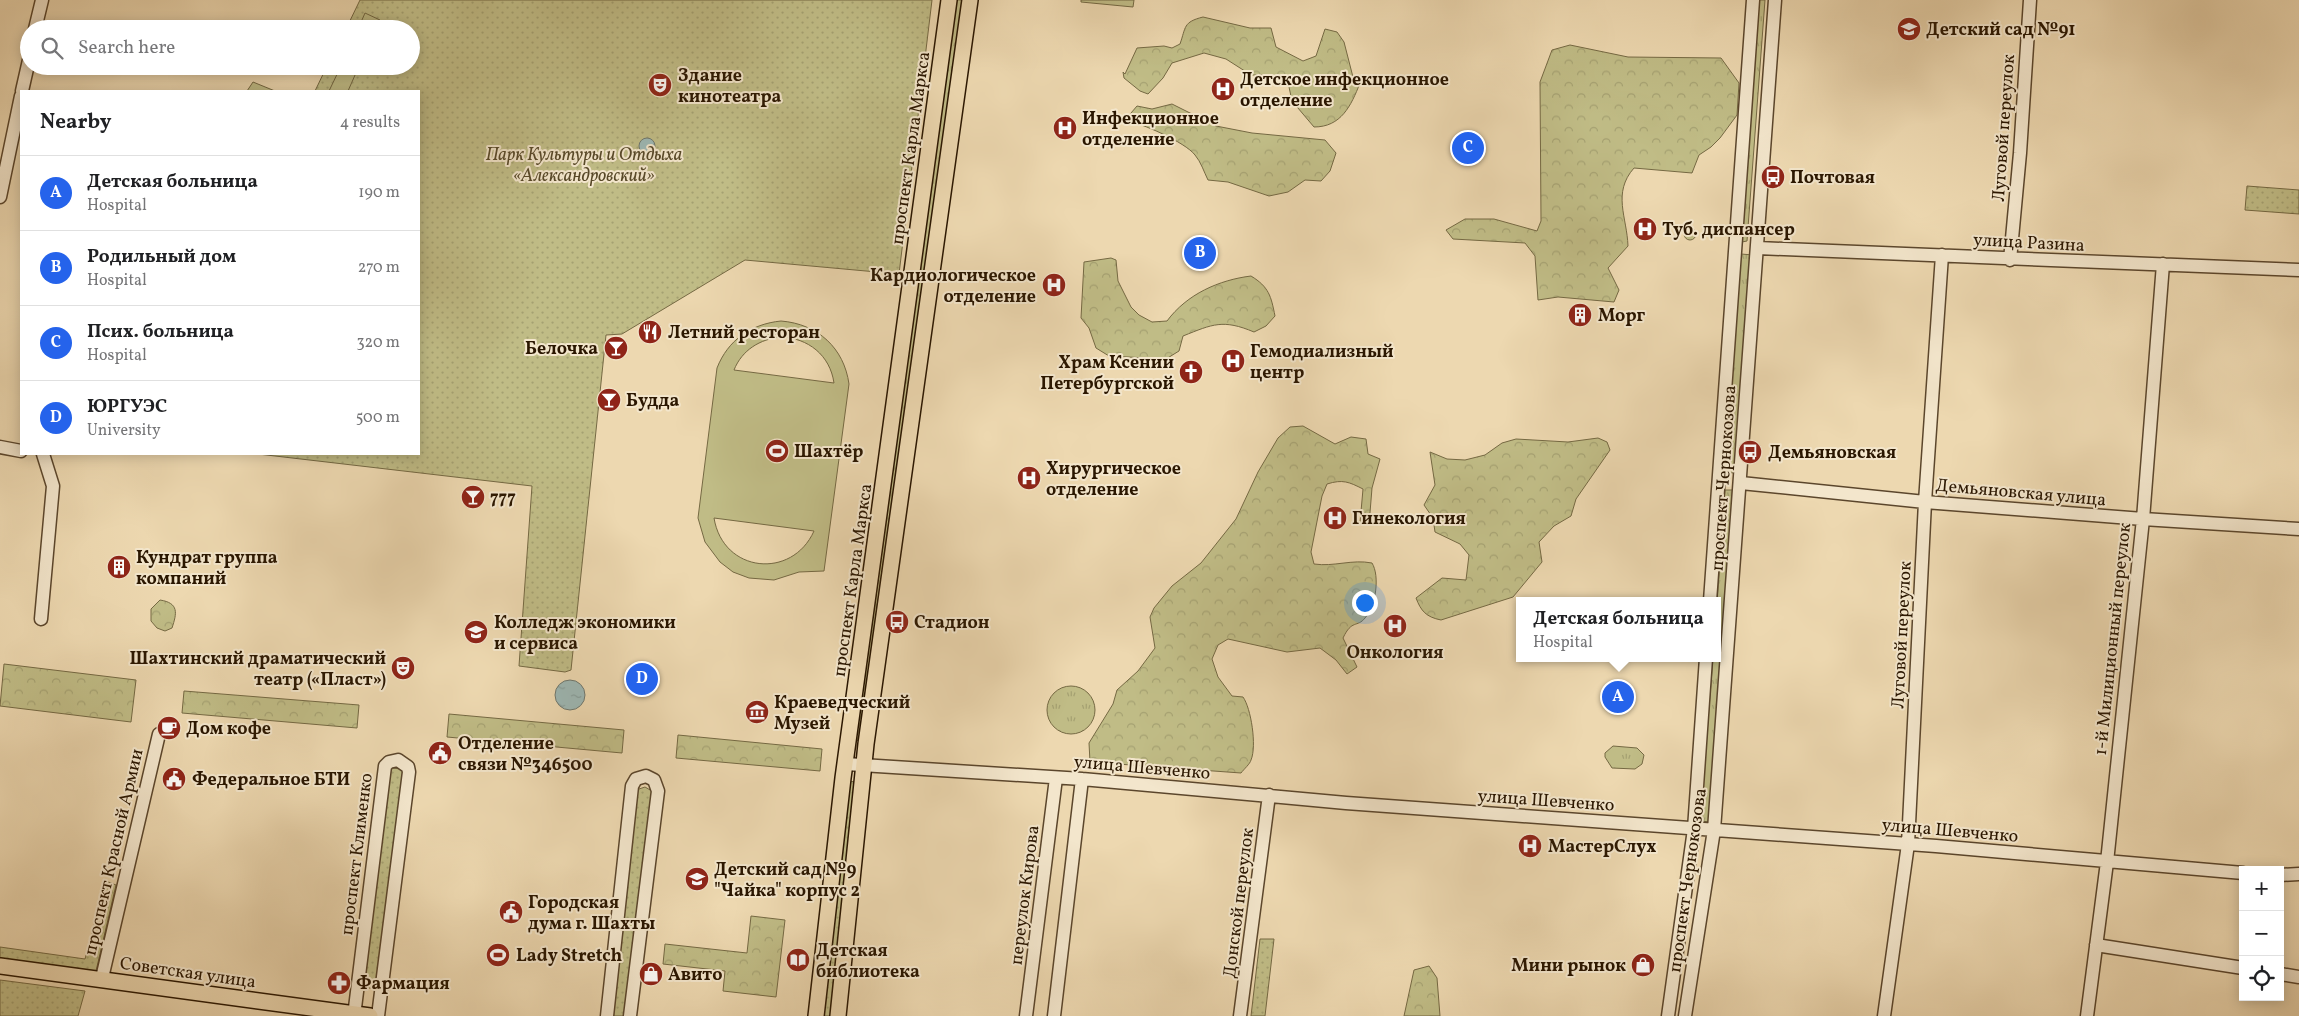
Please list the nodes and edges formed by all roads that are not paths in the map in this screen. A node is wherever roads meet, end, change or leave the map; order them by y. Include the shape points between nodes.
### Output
1 (42, 0) edge
2 (949, 0) edge
3 (970, 0) edge
4 (1753, 0) edge
5 (1775, 0) edge
6 (2030, 0) edge
7 (38, 20) edge
8 (26, 75) edge
9 (22, 90) edge
10 (20, 101) edge
11 (0, 197) edge
12 (1758, 248) junction
13 (1942, 255) junction
14 (2010, 260) junction
15 (2163, 264) junction
16 (2299, 270) edge
17 (0, 447) edge
18 (20, 451) edge
19 (43, 455) edge
20 (1740, 483) junction
21 (1925, 502) junction
22 (2142, 519) junction
23 (2299, 529) edge
24 (1710, 597) edge
25 (40, 619) dead end
26 (1706, 662) edge
27 (159, 734) dead end
28 (846, 764) junction
29 (864, 765) junction
30 (1056, 778) junction
31 (1082, 780) junction
32 (1269, 795) junction
33 (1694, 829) junction
34 (1714, 830) junction
35 (1908, 844) junction
36 (2107, 862) junction
37 (2239, 873) edge
38 (2299, 874) edge
39 (2284, 875) edge
40 (2096, 945) junction
41 (0, 966) edge
42 (2239, 967) edge
43 (2284, 975) edge
44 (2299, 977) edge
45 (102, 978) junction
46 (354, 1015) edge
47 (370, 1016) edge
48 (378, 1016) edge
49 (607, 1016) edge
50 (630, 1016) edge
51 (816, 1016) edge
52 (838, 1016) edge
53 (1026, 1016) edge
54 (1054, 1016) edge
55 (1240, 1016) edge
56 (1668, 1016) edge
57 (1686, 1016) edge
58 (1884, 1016) edge
59 (2087, 1016) edge

1 - 7 street
2 - 28 main road, проспект Карла Маркса
3 - 29 main road, проспект Карла Маркса
4 - 24 street, проспект Чернокозова
5 - 12 street, проспект Чернокозова
6 - 14 street, Луговой переулок
8 - 9 street
10 - 11 street
12 - 13 street, улица Разина
12 - 20 street, проспект Чернокозова
13 - 14 street, улица Разина
13 - 21 street, Луговой переулок
14 - 15 street, улица Разина
15 - 16 street, улица Разина
15 - 22 street, 1-й Милиционный переулок
17 - 18 street
19 - 25 street via 53,486
20 - 21 street, Демьяновская улица
20 - 34 street, проспект Чернокозова
21 - 22 street, Демьяновская улица
21 - 35 street, Луговой переулок
22 - 23 street, Демьяновская улица
22 - 36 street, 1-й Милиционный переулок
26 - 33 street, проспект Чернокозова
27 - 45 street, проспект Красной Армии
28 - 29 street, улица Шевченко
28 - 51 main road, проспект Карла Маркса
29 - 30 street, улица Шевченко
29 - 52 main road, проспект Карла Маркса
30 - 31 street, улица Шевченко
30 - 53 street, переулок Кирова
31 - 32 street, улица Шевченко
31 - 54 street
32 - 33 street, улица Шевченко
32 - 55 street, Донской переулок
33 - 34 street, улица Шевченко
33 - 56 street, проспект Чернокозова
34 - 35 street, улица Шевченко
34 - 57 street, проспект Чернокозова
35 - 36 street, улица Шевченко
35 - 58 street, Луговой переулок
36 - 37 street, улица Шевченко
36 - 40 street, 1-й Милиционный переулок
38 - 39 street
40 - 42 street
40 - 59 street, 1-й Милиционный переулок
41 - 45 main road, Советская улица
43 - 44 street
45 - 46 main road, Советская улица
46 - 47 main road, Советская улица
46 - 48 street, проспект Клименко via 385,766 398,760 408,767 409,772
49 - 50 street via 632,786 636,779 646,776 654,780 658,792

